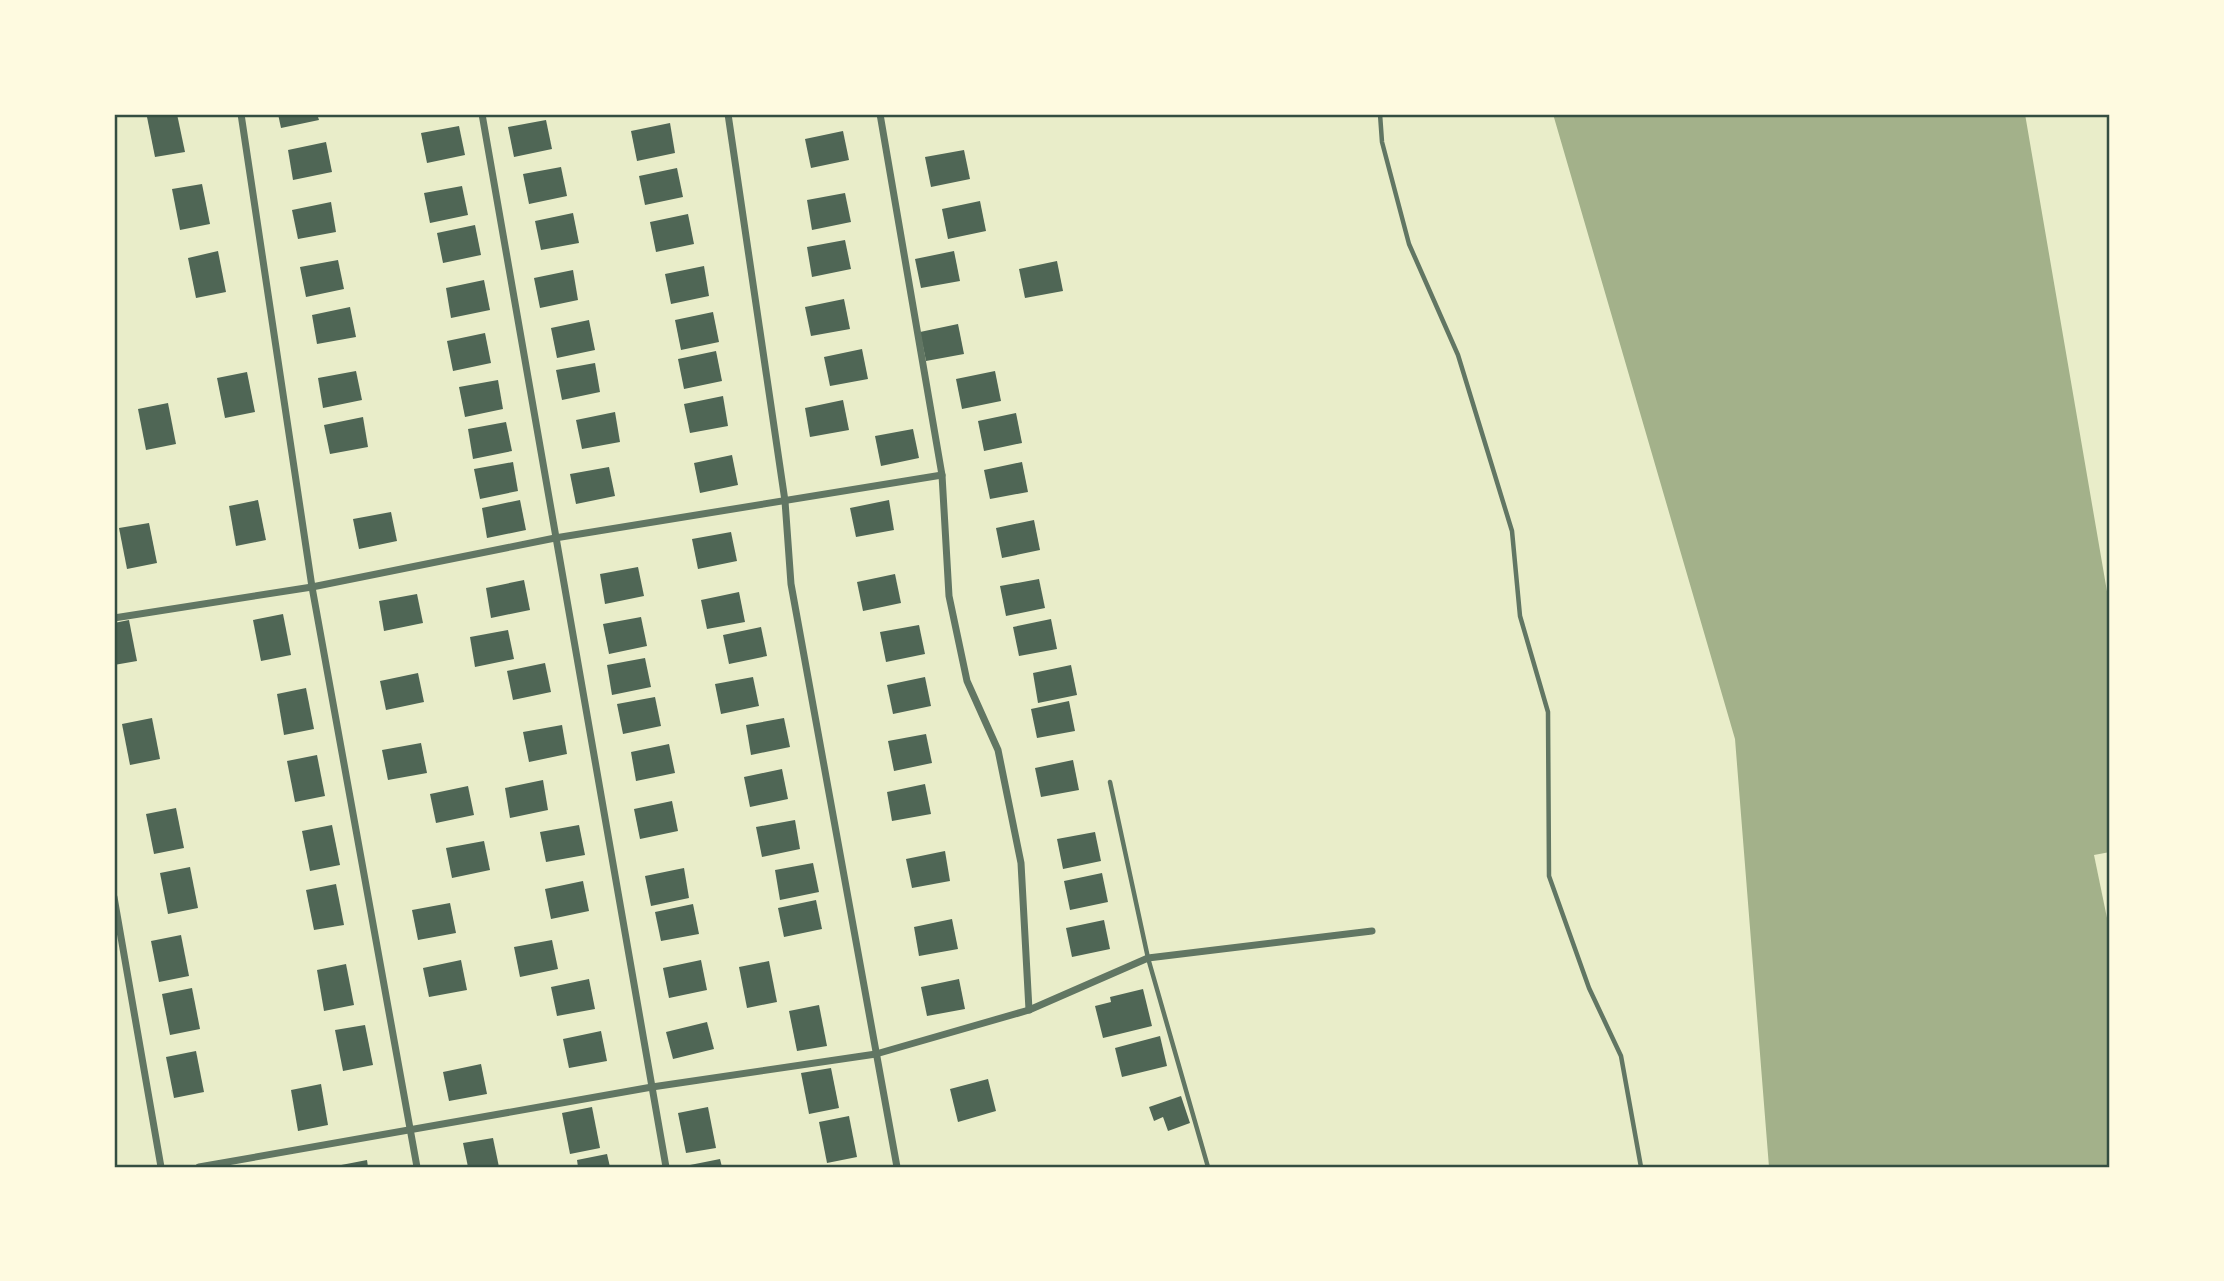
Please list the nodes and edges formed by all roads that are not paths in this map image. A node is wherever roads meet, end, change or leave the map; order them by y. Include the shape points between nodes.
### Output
1 (241, 114) edge
2 (482, 114) edge
3 (728, 114) edge
4 (880, 114) edge
5 (1380, 114) edge
6 (942, 475) junction
7 (785, 501) junction
8 (555, 538) junction
9 (312, 587) junction
10 (114, 618) edge
11 (1110, 782) dead end
12 (114, 897) edge
13 (1372, 931) dead end
14 (1148, 958) junction
15 (1029, 1010) junction
16 (876, 1054) junction
17 (652, 1087) junction
18 (410, 1128) junction
19 (161, 1167) edge
20 (199, 1167) edge
21 (417, 1167) edge
22 (666, 1167) edge
23 (897, 1167) edge
24 (1208, 1167) edge
25 (1641, 1167) edge

1 - 9 street
2 - 8 street
3 - 7 street
4 - 6 street
5 - 25 lane via 1382,142 1409,244 1458,355 1513,531 1520,616 1548,712 1549,876 1589,988 1620,1056
6 - 7 street
6 - 15 street via 948,596 967,681 998,750 1021,863
7 - 8 street
7 - 16 street via 791,584
8 - 9 street
8 - 17 street
9 - 10 street
9 - 18 street
11 - 14 lane
12 - 19 street
13 - 14 street
14 - 15 street
14 - 24 lane
15 - 16 street
16 - 17 street
16 - 23 street
17 - 18 street
17 - 22 street
18 - 20 street
18 - 21 street

